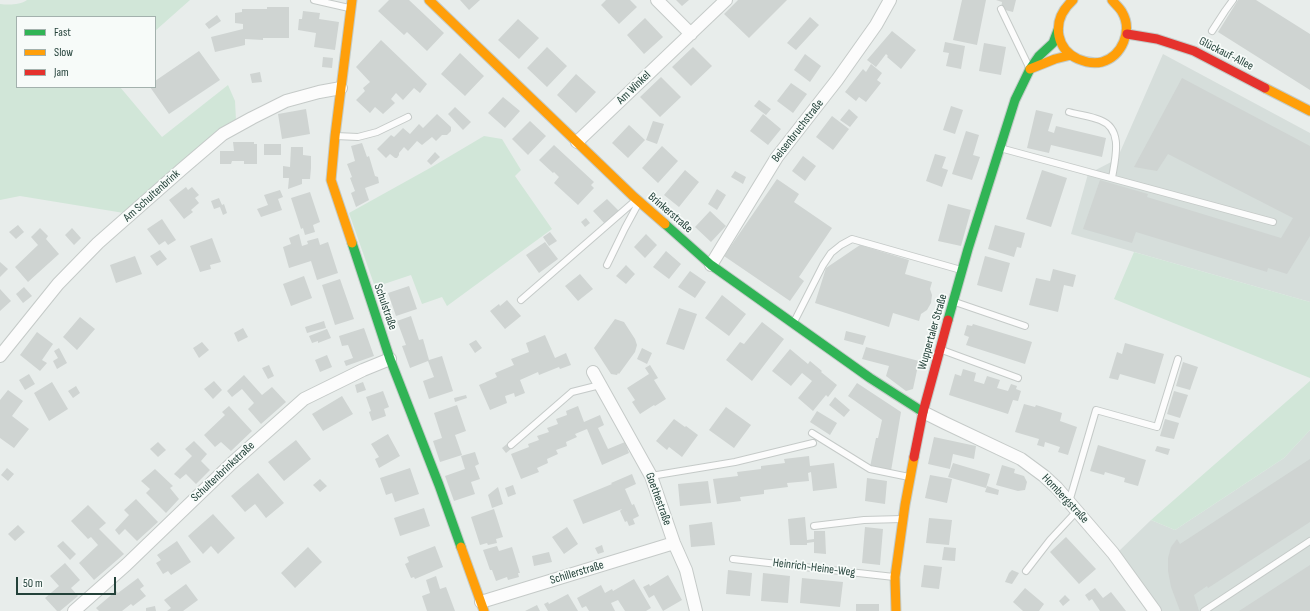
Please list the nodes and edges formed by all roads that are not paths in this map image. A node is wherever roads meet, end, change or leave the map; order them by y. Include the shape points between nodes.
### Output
1 (314, 0) edge
2 (428, 0) edge
3 (658, 0) edge
4 (726, 0) edge
5 (890, 0) edge
6 (1112, 0) edge
7 (1233, 0) edge
8 (1068, 2) edge
9 (352, 4) edge
10 (1001, 9) dead end
11 (1058, 30) junction
12 (1212, 31) dead end
13 (691, 34) junction
14 (1127, 34) junction
15 (1070, 56) junction
16 (1030, 69) junction
17 (341, 88) junction
18 (1310, 111) edge
19 (1069, 112) dead end
20 (408, 117) dead end
21 (334, 136) junction
22 (577, 142) junction
23 (999, 148) junction
24 (1112, 178) junction
25 (638, 201) junction
26 (1273, 222) dead end
27 (607, 265) dead end
28 (711, 266) junction
29 (963, 270) junction
30 (521, 300) dead end
31 (954, 301) junction
32 (793, 324) junction
33 (1025, 326) dead end
34 (940, 350) junction
35 (0, 356) edge
36 (390, 359) junction
37 (1178, 359) dead end
38 (593, 372) dead end
39 (1018, 378) dead end
40 (600, 385) junction
41 (923, 412) junction
42 (812, 433) dead end
43 (813, 443) dead end
44 (511, 445) dead end
45 (651, 476) junction
46 (909, 477) junction
47 (1073, 506) junction
48 (903, 519) junction
49 (814, 526) dead end
50 (1310, 541) edge
51 (674, 543) junction
52 (733, 558) dead end
53 (1026, 571) dead end
54 (895, 577) junction
55 (482, 607) edge
56 (74, 611) edge
57 (696, 611) edge
58 (896, 611) edge
59 (1156, 611) edge
60 (1204, 611) edge

1 - 9 lane
2 - 22 street, Brinkerstraße
3 - 13 street
4 - 13 street, Am Winkel
5 - 28 street, Beisenbruchstraße via 876,25 837,80 777,156
6 - 14 street via 1126,18
7 - 12 lane
8 - 11 street, Wuppertaler Straße via 1061,14
9 - 17 street, Schulstraße
10 - 16 lane
11 - 15 street via 1060,42
11 - 16 street, Wuppertaler Straße via 1053,43
13 - 22 street, Am Winkel
14 - 15 street via 1120,50 1105,61 1087,63
14 - 18 street, Glückauf-Allee via 1157,39 1194,51
15 - 16 street
16 - 23 street, Wuppertaler Straße via 1015,100
17 - 21 street, Schulstraße
17 - 35 street, Am Schultenbrink via 286,101 223,134 98,243 58,284
19 - 24 lane via 1101,120 1112,128 1116,140
20 - 21 lane via 377,132 358,137
21 - 36 street, Schulstraße via 331,180
22 - 25 street, Brinkerstraße
23 - 24 lane
23 - 29 street, Wuppertaler Straße
24 - 26 lane
25 - 27 lane
25 - 28 street, Brinkerstraße
25 - 30 lane
28 - 32 street, Brinkerstraße
29 - 31 street, Wuppertaler Straße
29 - 32 lane via 852,239 841,245 823,265
31 - 33 lane
31 - 34 street, Wuppertaler Straße
32 - 41 street, Brinkerstraße
34 - 39 lane
34 - 41 street, Wuppertaler Straße
36 - 55 street, Schulstraße via 439,485
36 - 56 street, Schultenbrinkstraße via 304,399
37 - 47 lane via 1157,427 1096,410
38 - 40 street, Goethestraße
40 - 44 lane via 572,392
40 - 45 street, Goethestraße
41 - 46 street, Wuppertaler Straße
41 - 47 street, Hombergstraße via 1021,459 1050,481
42 - 46 lane via 870,469
43 - 45 lane via 736,462
45 - 51 street, Goethestraße
46 - 48 street, Wuppertaler Straße
47 - 53 lane
47 - 59 street, Hombergstraße via 1113,553
48 - 49 lane via 864,520
48 - 54 street, Wuppertaler Straße
50 - 60 lane
51 - 55 street, Schillerstraße
51 - 57 street, Goethestraße via 686,570
52 - 54 lane, Heinrich-Heine-Weg
54 - 58 street, Wuppertaler Straße

